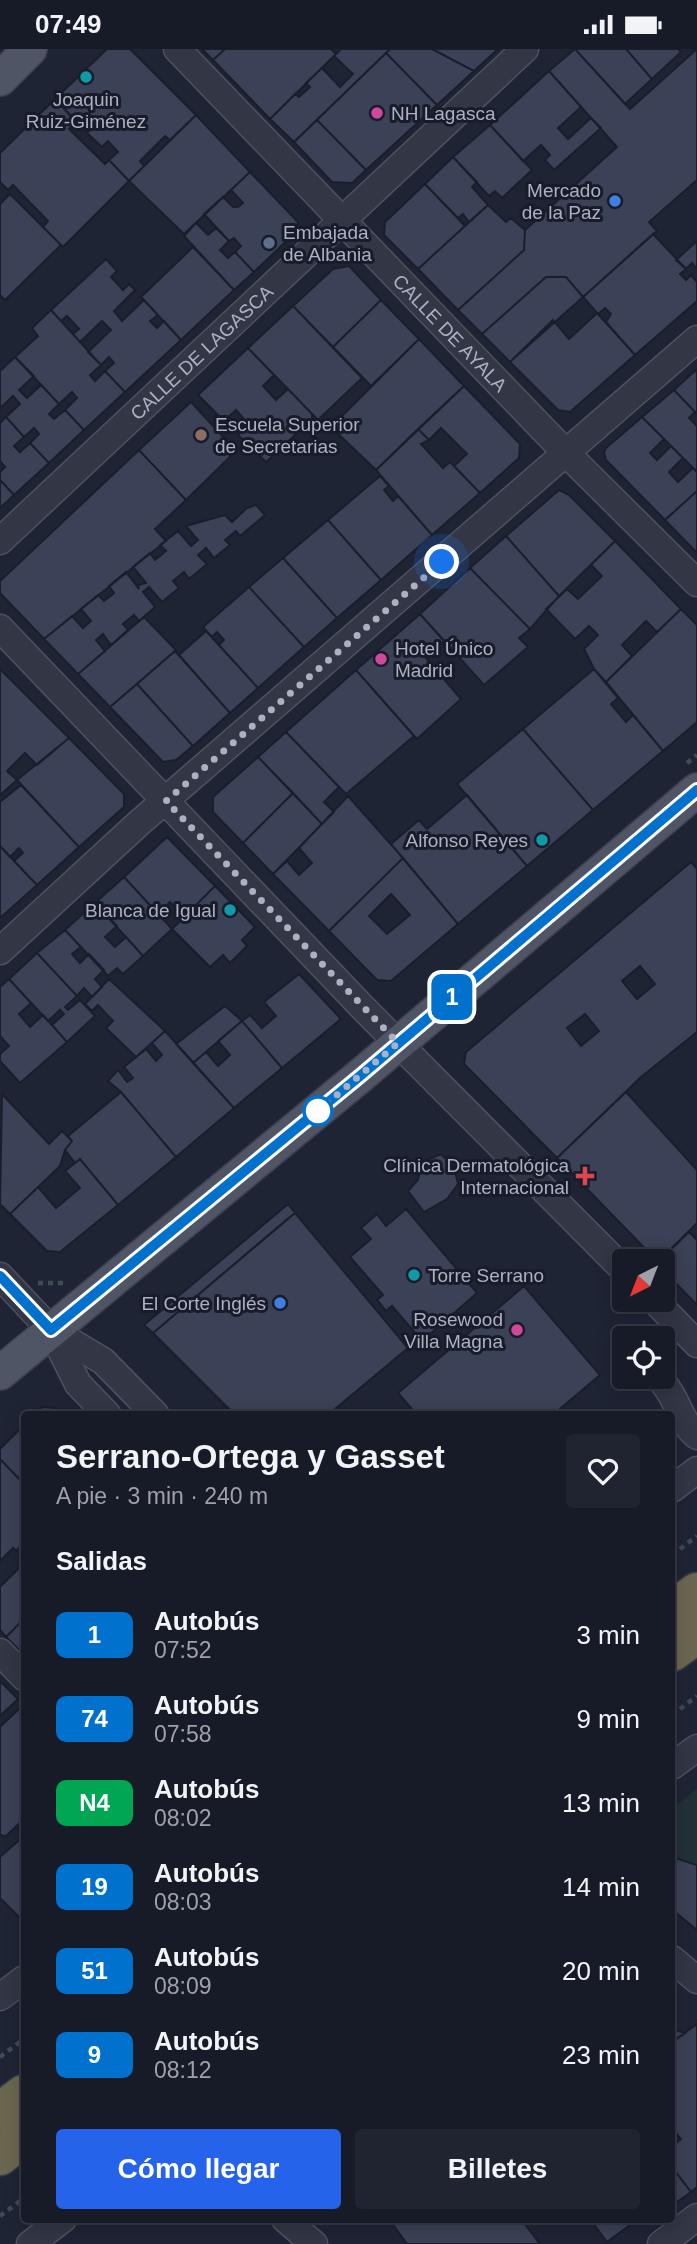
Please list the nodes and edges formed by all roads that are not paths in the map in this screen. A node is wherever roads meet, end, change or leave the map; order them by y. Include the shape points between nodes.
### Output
1 (30, 49) edge
2 (177, 49) edge
3 (525, 49) edge
4 (0, 79) edge
5 (341, 219) junction
6 (697, 339) edge
7 (567, 454) junction
8 (0, 541) edge
9 (697, 583) edge
10 (0, 628) edge
11 (697, 790) edge
12 (166, 801) junction
13 (0, 950) edge
14 (398, 1043) junction
15 (612, 1258) edge
16 (0, 1276) edge
17 (667, 1313) edge
18 (51, 1330) junction
19 (697, 1344) edge
20 (0, 1373) edge
21 (697, 1408) edge
22 (104, 1411) edge
23 (152, 1411) edge
24 (697, 1436) edge
25 (697, 1470) edge
26 (675, 1487) edge
27 (697, 1592) edge
28 (675, 1609) edge
29 (697, 1633) edge
30 (675, 1650) edge
31 (0, 1652) edge
32 (21, 1674) edge
33 (697, 1748) edge
34 (675, 1764) edge
35 (675, 1962) edge
36 (697, 1980) edge
37 (21, 1981) edge
38 (0, 1997) edge
39 (21, 2096) edge
40 (0, 2112) edge
41 (21, 2139) edge
42 (0, 2156) edge
43 (697, 2217) edge
44 (58, 2223) edge
45 (290, 2223) edge
46 (30, 2244) edge
47 (314, 2244) edge
48 (661, 2244) edge

1 - 4 main road
2 - 5 street, CALLE DE AYALA
3 - 5 street, CALLE DE LAGASCA
5 - 7 street, CALLE DE AYALA
5 - 8 street, CALLE DE LAGASCA
6 - 7 street
7 - 9 street, CALLE DE AYALA
7 - 12 street
10 - 12 street
11 - 14 main road
12 - 13 street
12 - 14 street
14 - 15 street
14 - 18 main road
16 - 18 street
17 - 19 street
18 - 20 main road
18 - 22 street via 78,1384
18 - 23 street via 103,1361
21 - 24 street via 690,1392 669,1379 688,1429
25 - 26 street
27 - 28 highway
29 - 30 highway
31 - 32 street
33 - 34 street
35 - 36 street
37 - 38 street
39 - 40 highway
41 - 42 highway
43 - 48 street
44 - 46 street
45 - 47 street

